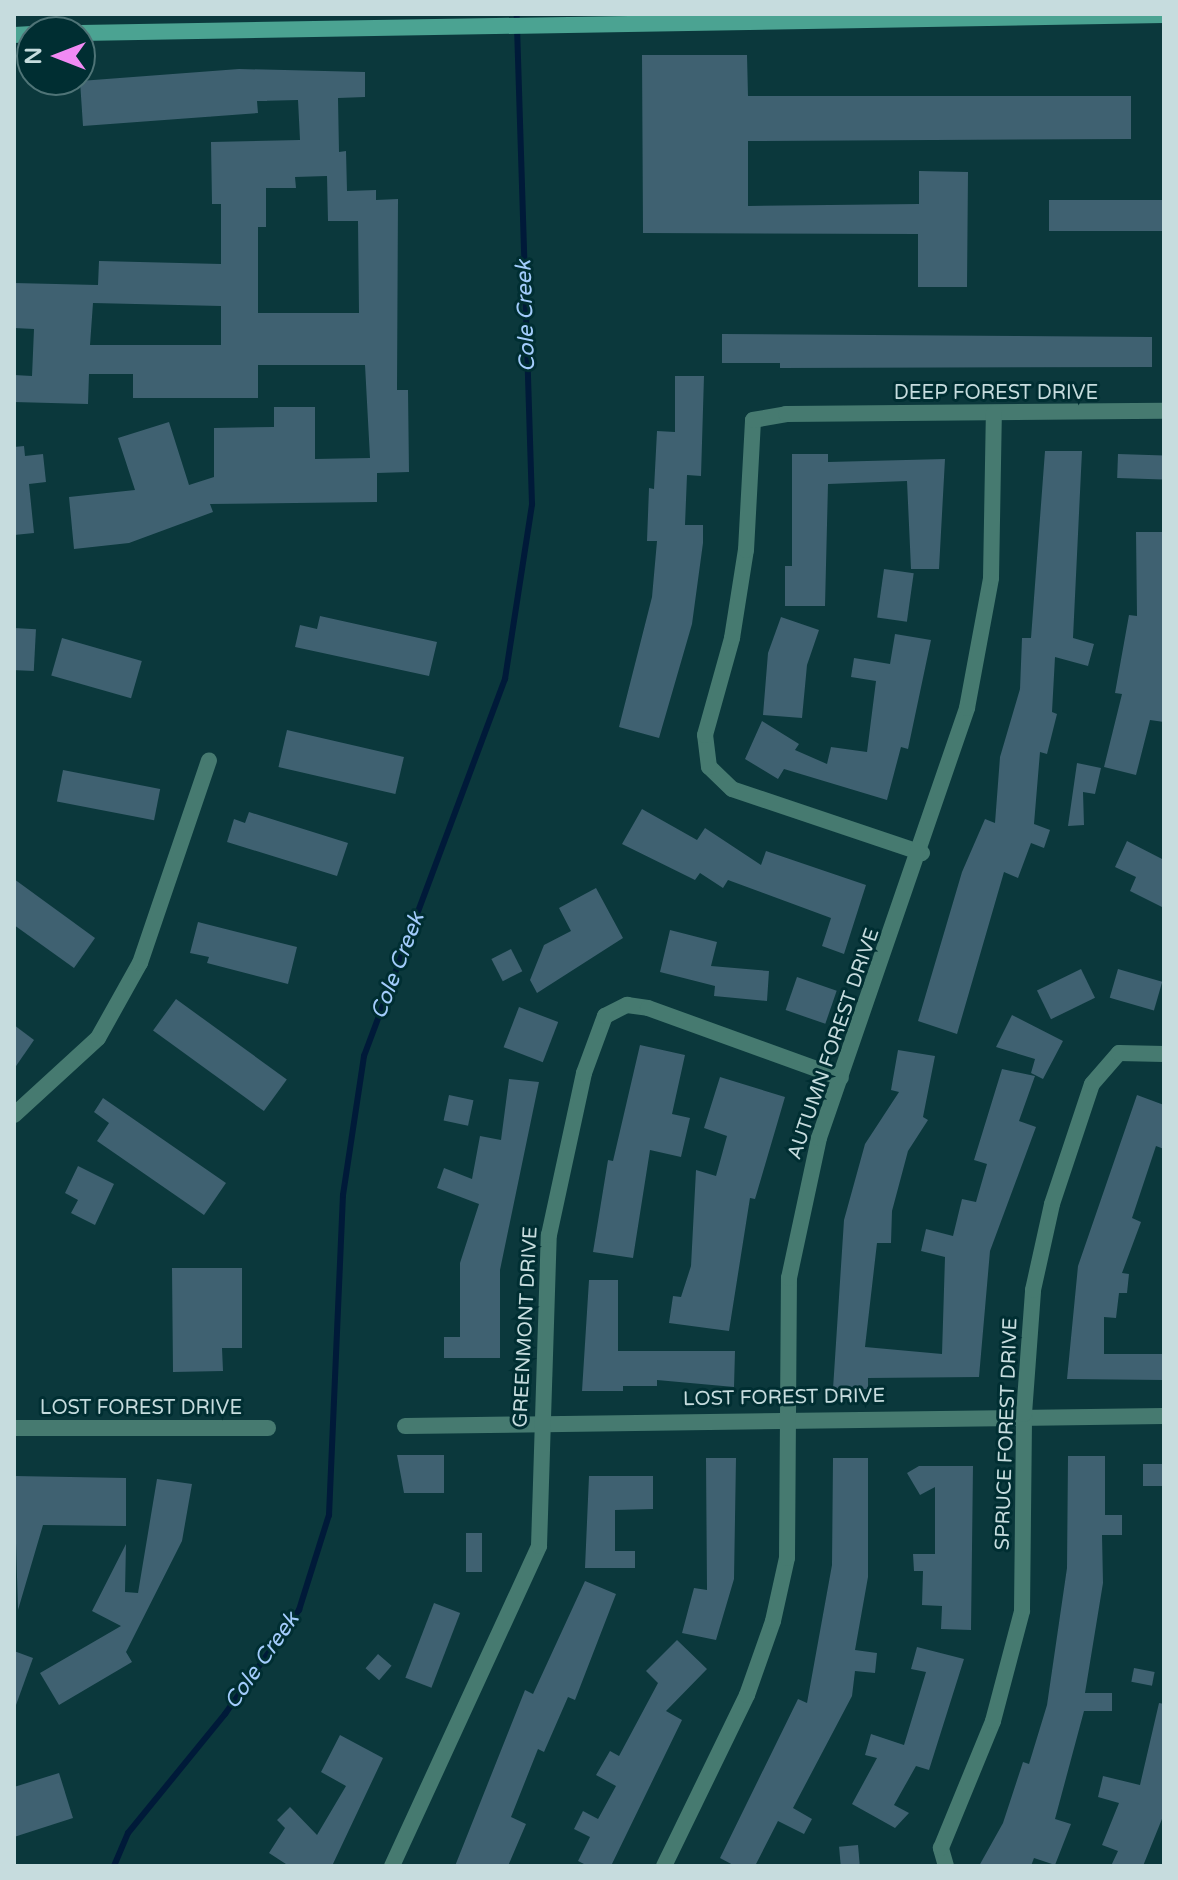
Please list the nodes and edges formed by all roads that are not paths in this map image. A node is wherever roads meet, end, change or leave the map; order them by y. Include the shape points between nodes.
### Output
1 (1126, 15) edge
2 (1164, 15) edge
3 (863, 19) edge
4 (96, 33) edge
5 (1164, 411) edge
6 (994, 413) junction
7 (209, 760) dead end
8 (922, 853) junction
9 (1164, 1054) edge
10 (841, 1078) junction
11 (14, 1115) edge
12 (1024, 1414) junction
13 (1164, 1416) edge
14 (787, 1419) junction
15 (540, 1422) junction
16 (405, 1426) dead end
17 (14, 1428) edge
18 (268, 1428) dead end
19 (392, 1866) edge
20 (664, 1866) edge
21 (946, 1866) edge

1 - 2 main road
1 - 3 main road
3 - 4 main road via 556,29
5 - 6 street, DEEP FOREST DRIVE
6 - 8 street, AUTUMN FOREST DRIVE via 991,578 967,708
6 - 8 street, DEEP FOREST DRIVE via 828,413 753,420 746,550 732,638 705,735 709,767 732,789
7 - 11 street via 140,963 98,1038
8 - 10 street, AUTUMN FOREST DRIVE
9 - 12 street, SPRUCE FOREST DRIVE via 1119,1053 1092,1084 1052,1204 1033,1290
10 - 14 street, AUTUMN FOREST DRIVE via 819,1138 789,1278
10 - 15 street, GREENMONT DRIVE via 648,1008 627,1005 605,1016 584,1073 549,1235
12 - 13 street, LOST FOREST DRIVE
12 - 14 street, LOST FOREST DRIVE
12 - 21 street, SPRUCE FOREST DRIVE via 1022,1611 993,1721 941,1848
14 - 15 street, LOST FOREST DRIVE
14 - 20 street, AUTUMN FOREST DRIVE via 787,1558 773,1621 747,1695
15 - 16 street, LOST FOREST DRIVE
15 - 19 street, GREENMONT DRIVE via 539,1546 527,1583
17 - 18 street, LOST FOREST DRIVE

